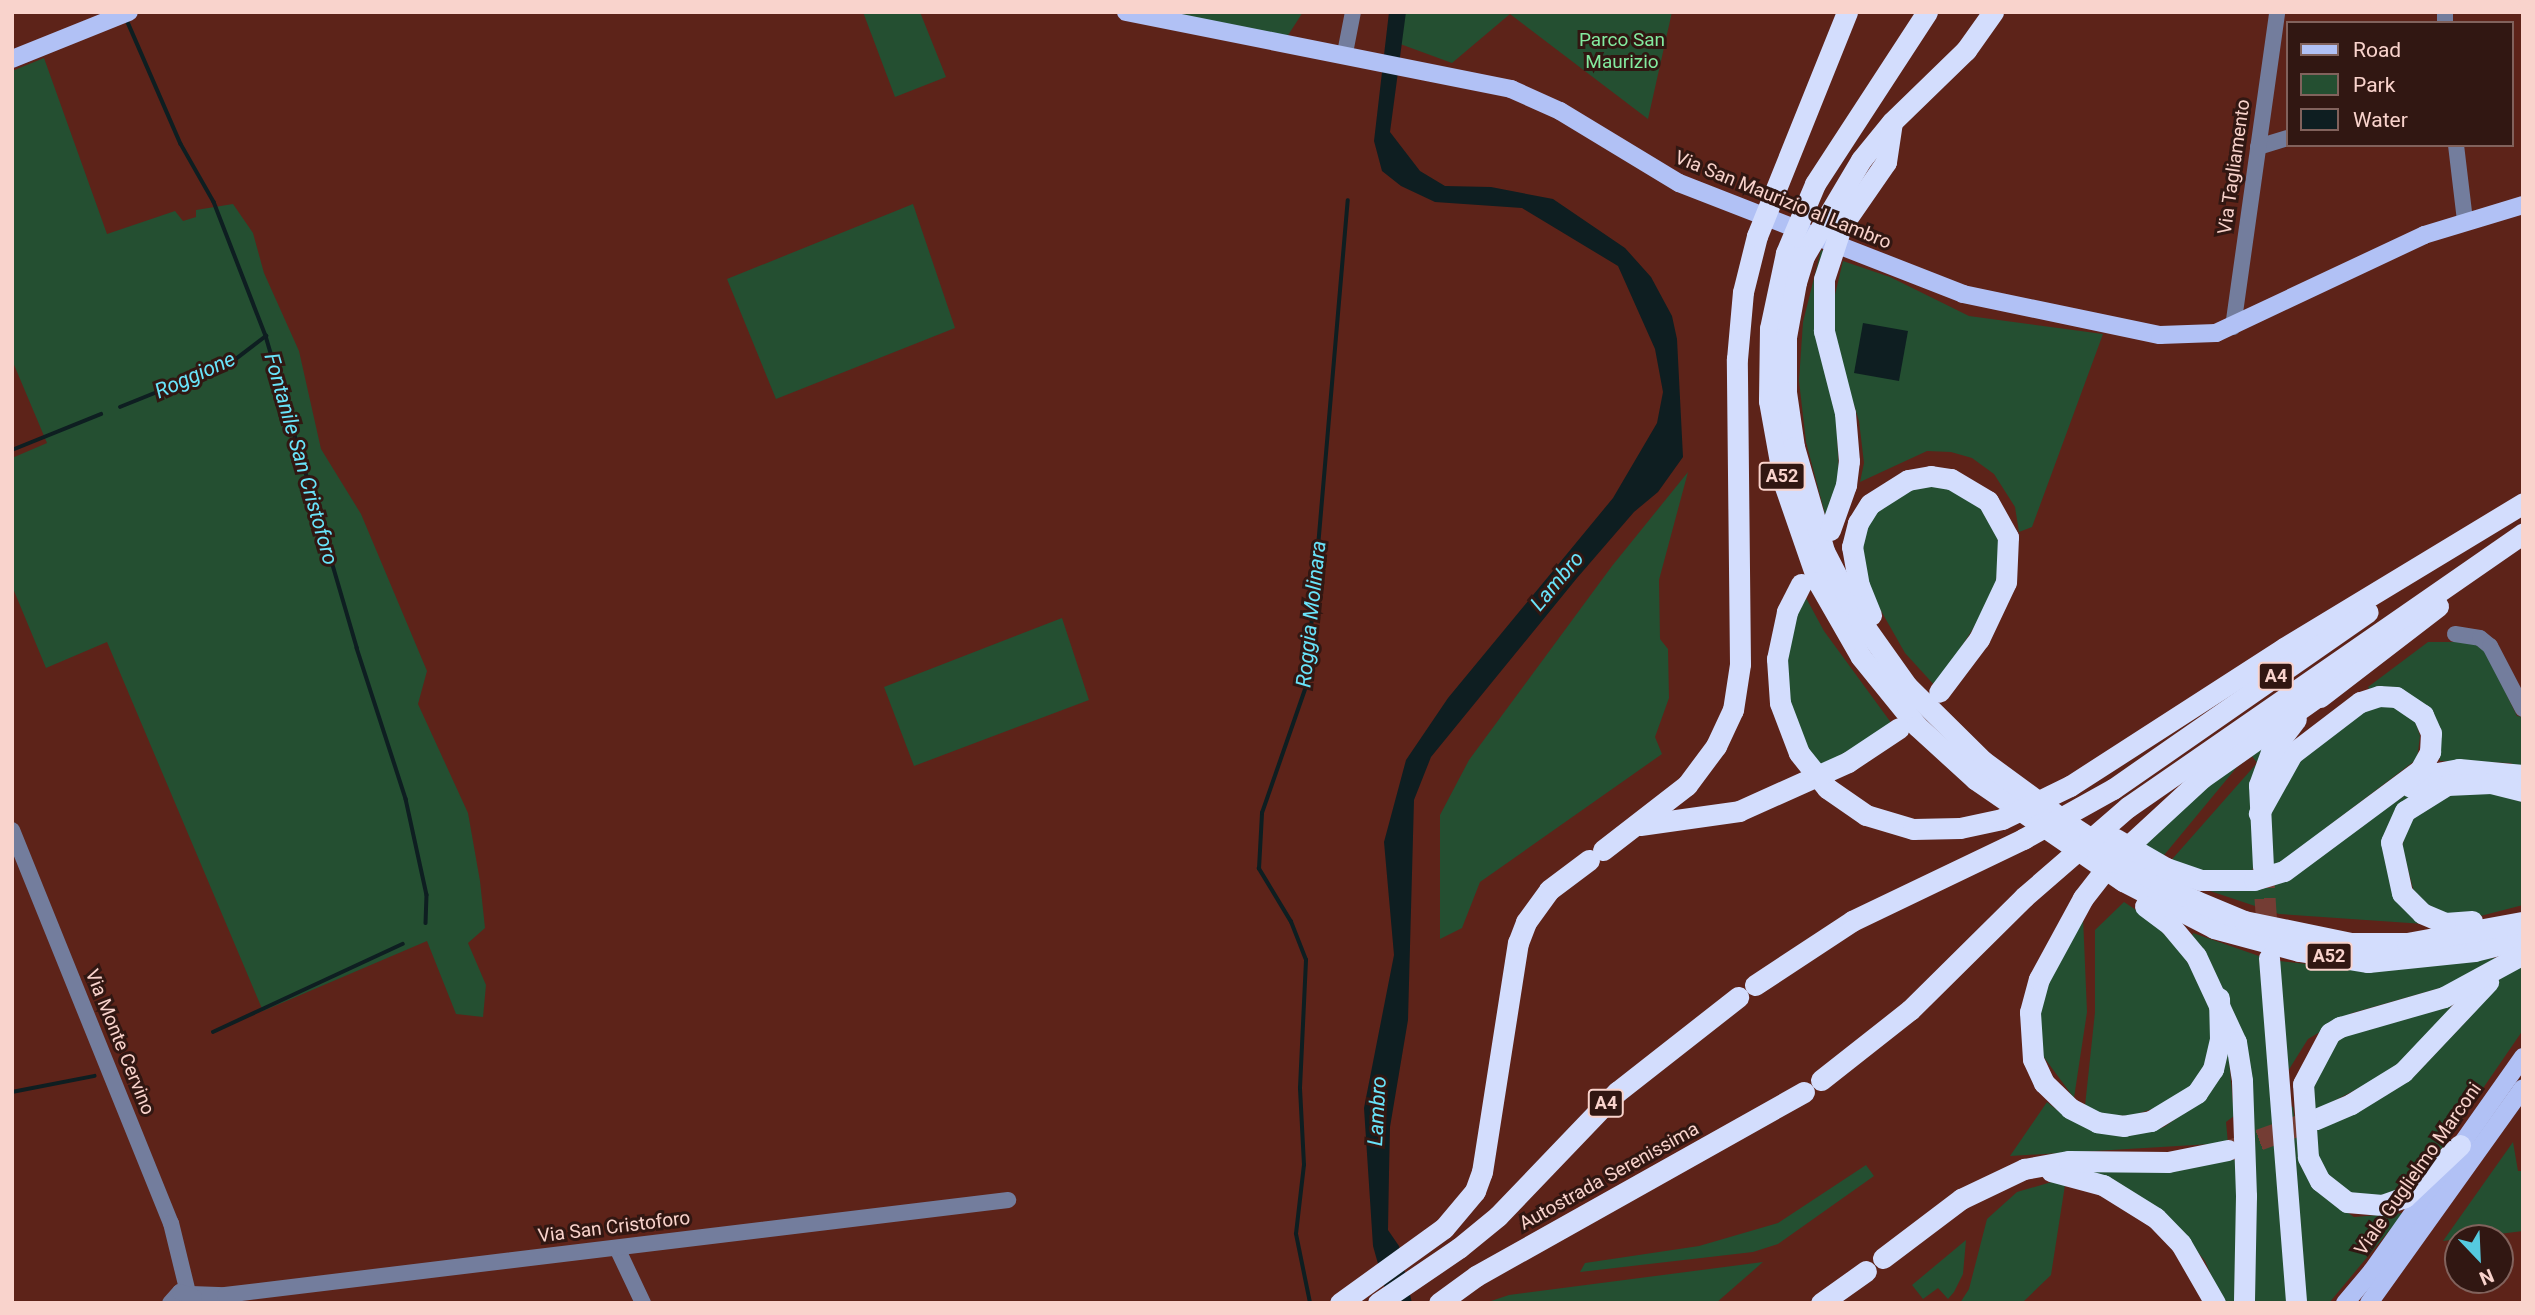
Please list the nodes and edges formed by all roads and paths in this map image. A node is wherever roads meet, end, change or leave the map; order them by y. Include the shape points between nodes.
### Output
1 (1126, 12) edge
2 (1353, 12) edge
3 (1847, 12) edge
4 (1927, 12) edge
5 (1993, 12) edge
6 (2277, 12) edge
7 (124, 14) edge
8 (1345, 53) junction
9 (12, 59) edge
10 (1892, 122) junction
11 (2286, 139) edge
12 (2259, 147) junction
13 (2456, 147) edge
14 (2523, 205) edge
15 (2465, 220) junction
16 (2233, 327) junction
17 (2523, 504) edge
18 (1830, 530) dead end
19 (2523, 534) edge
20 (1801, 584) dead end
21 (2455, 634) dead end
22 (1907, 677) junction
23 (2328, 689) junction
24 (1939, 692) dead end
25 (2523, 709) edge
26 (1899, 728) dead end
27 (2523, 775) edge
28 (2523, 791) edge
29 (2259, 813) junction
30 (1639, 825) junction
31 (12, 830) edge
32 (2333, 836) junction
33 (17, 852) edge
34 (2263, 867) tunnel mouth
35 (2152, 886) junction
36 (2523, 913) edge
37 (2523, 922) edge
38 (2523, 939) edge
39 (2269, 958) tunnel mouth
40 (2516, 958) edge
41 (2218, 998) junction
42 (2330, 1033) junction
43 (2523, 1057) edge
44 (2523, 1088) edge
45 (2278, 1110) junction
46 (2316, 1119) tunnel mouth
47 (2460, 1144) junction
48 (2228, 1150) tunnel mouth
49 (2024, 1169) junction
50 (1008, 1200) dead end
51 (617, 1248) junction
52 (1883, 1258) dead end
53 (1866, 1271) dead end
54 (225, 1295) junction
55 (179, 1298) edge
56 (1342, 1302) edge
57 (209, 1303) edge
58 (643, 1303) edge
59 (1378, 1303) edge
60 (1439, 1303) edge
61 (1821, 1303) edge
62 (2215, 1303) edge
63 (2244, 1303) edge
64 (2296, 1303) edge
65 (2345, 1303) edge
66 (2369, 1303) edge

1 - 8 main road, Via San Maurizio al Lambro
2 - 8 street
3 - 30 highway via 1757,236 1743,292 1737,359 1741,620 1736,696 1723,733 1703,765 1673,799
4 - 35 highway, A52 via 1829,158 1800,214 1777,287 1767,368 1773,438 1784,484 1818,582 1876,677 1947,757 2004,801
5 - 10 highway, A52 via 1966,50
6 - 12 street, Via Tagliamento
7 - 9 main road
8 - 16 main road, Via San Maurizio al Lambro via 1472,78 1536,99 1657,171 1963,294 2177,337
10 - 18 highway via 1886,162 1841,227 1824,279 1824,331 1848,436 1846,485
10 - 22 highway, A52 via 1861,160 1804,256 1786,337 1786,392 1801,481 1824,551 1857,617
11 - 12 street
12 - 16 street, Via Tagliamento
13 - 15 street
14 - 15 main road, Via San Maurizio al Lambro
15 - 16 main road, Via San Maurizio al Lambro via 2424,234
17 - 20 highway via 2284,648 2070,786 2002,819 1960,828 1913,829 1866,816 1827,788 1799,753 1780,703 1777,659 1783,624
17 - 59 highway, Autostrada Serenissima / A4 via 2113,789 2023,839 1852,920 1746,991 1617,1091 1498,1216
19 - 23 highway via 2383,653
19 - 60 highway, Autostrada Serenissima / A4 via 2128,807 2024,897 1910,1010 1813,1086 1476,1276
21 - 25 street via 2480,638 2490,646
22 - 24 highway via 1868,610 1852,547 1858,523 1887,490 1931,476 1951,479 1988,501 2008,537 2009,558 2006,582 1979,639
22 - 35 highway, A52 via 1983,761
23 - 29 highway via 2286,730 2272,752 2259,785
23 - 41 highway via 2202,778 2111,862 2083,898 2039,979 2030,1012 2033,1059 2044,1083 2070,1108 2097,1122 2124,1126 2151,1121 2197,1093 2213,1069 2220,1039
26 - 30 highway via 1822,775 1740,811
27 - 32 highway via 2490,768 2437,773
28 - 36 highway via 2491,783 2447,785 2405,811 2391,842 2402,893 2423,914 2445,923
29 - 32 highway via 2291,754 2360,702 2379,696 2412,704 2431,733 2430,752 2420,770 2360,811
29 - 34 highway
30 - 56 highway via 1549,890 1518,943 1475,1191 1444,1228
31 - 33 street, Via Monte Cervino
32 - 35 highway via 2284,871 2253,880
33 - 55 street, Via Monte Cervino via 171,1223 181,1273
35 - 37 highway, A52 via 2245,921 2350,943 2407,943
35 - 38 highway, A52 via 2214,928 2299,951 2368,962 2474,951
35 - 41 highway via 2170,925 2196,956
39 - 45 highway
40 - 42 highway via 2444,997 2350,1022
40 - 46 highway via 2403,1072
41 - 63 highway via 2236,1042 2242,1081
42 - 45 highway via 2299,1064
42 - 47 highway via 2308,1069 2301,1111 2308,1157 2330,1191 2361,1205 2394,1202 2418,1188
43 - 47 main road, Viale Guglielmo Marconi
44 - 66 main road, Viale Guglielmo Marconi
45 - 64 highway
47 - 65 main road, Viale Guglielmo Marconi via 2372,1272
48 - 49 highway via 2168,1162 2069,1161
49 - 52 highway via 1961,1199
49 - 62 highway via 2069,1173 2137,1204 2181,1244
50 - 51 street, Via San Cristoforo
51 - 54 street, Via San Cristoforo
51 - 58 street
53 - 61 highway
54 - 55 street, Via San Cristoforo
54 - 57 street, Via San Cristoforo

